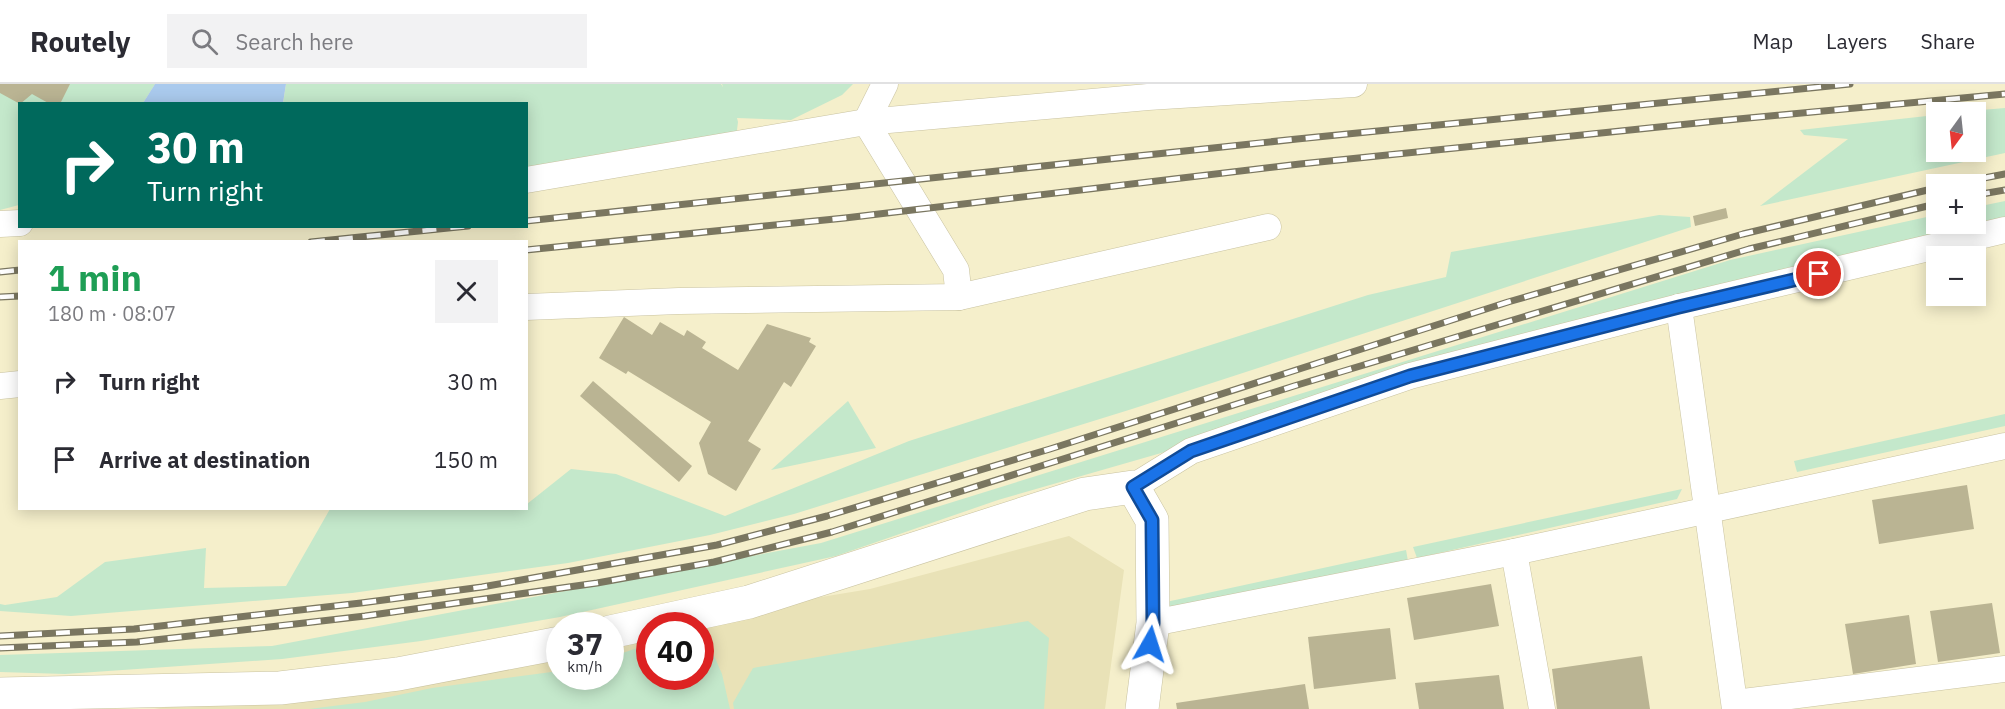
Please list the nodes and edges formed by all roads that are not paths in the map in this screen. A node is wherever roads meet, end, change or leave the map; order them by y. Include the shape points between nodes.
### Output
1 (885, 84) edge
2 (1354, 84) edge
3 (866, 122) junction
4 (528, 180) edge
5 (18, 223) edge
6 (0, 224) edge
7 (1268, 226) dead end
8 (2005, 230) edge
9 (959, 297) junction
10 (528, 307) edge
11 (1679, 307) junction
12 (18, 384) edge
13 (0, 386) edge
14 (2005, 446) edge
15 (1133, 487) junction
16 (1707, 510) junction
17 (1514, 552) junction
18 (1153, 623) junction
19 (624, 629) edge
20 (546, 646) edge
21 (2005, 669) edge
22 (0, 694) edge
23 (1735, 706) edge
24 (1142, 709) edge
25 (1542, 709) edge

1 - 3 street
2 - 3 street via 1148,97
3 - 4 street
3 - 9 street via 956,270
5 - 6 street
7 - 9 street
8 - 11 street
9 - 10 street
11 - 15 street via 1410,376 1191,451
11 - 16 street
12 - 13 street
14 - 16 street
15 - 18 street via 1152,520
15 - 19 street via 1085,494 749,602
16 - 17 street
16 - 23 street
17 - 18 street
17 - 25 street
18 - 24 street
20 - 22 street via 398,674 280,688
21 - 23 street

